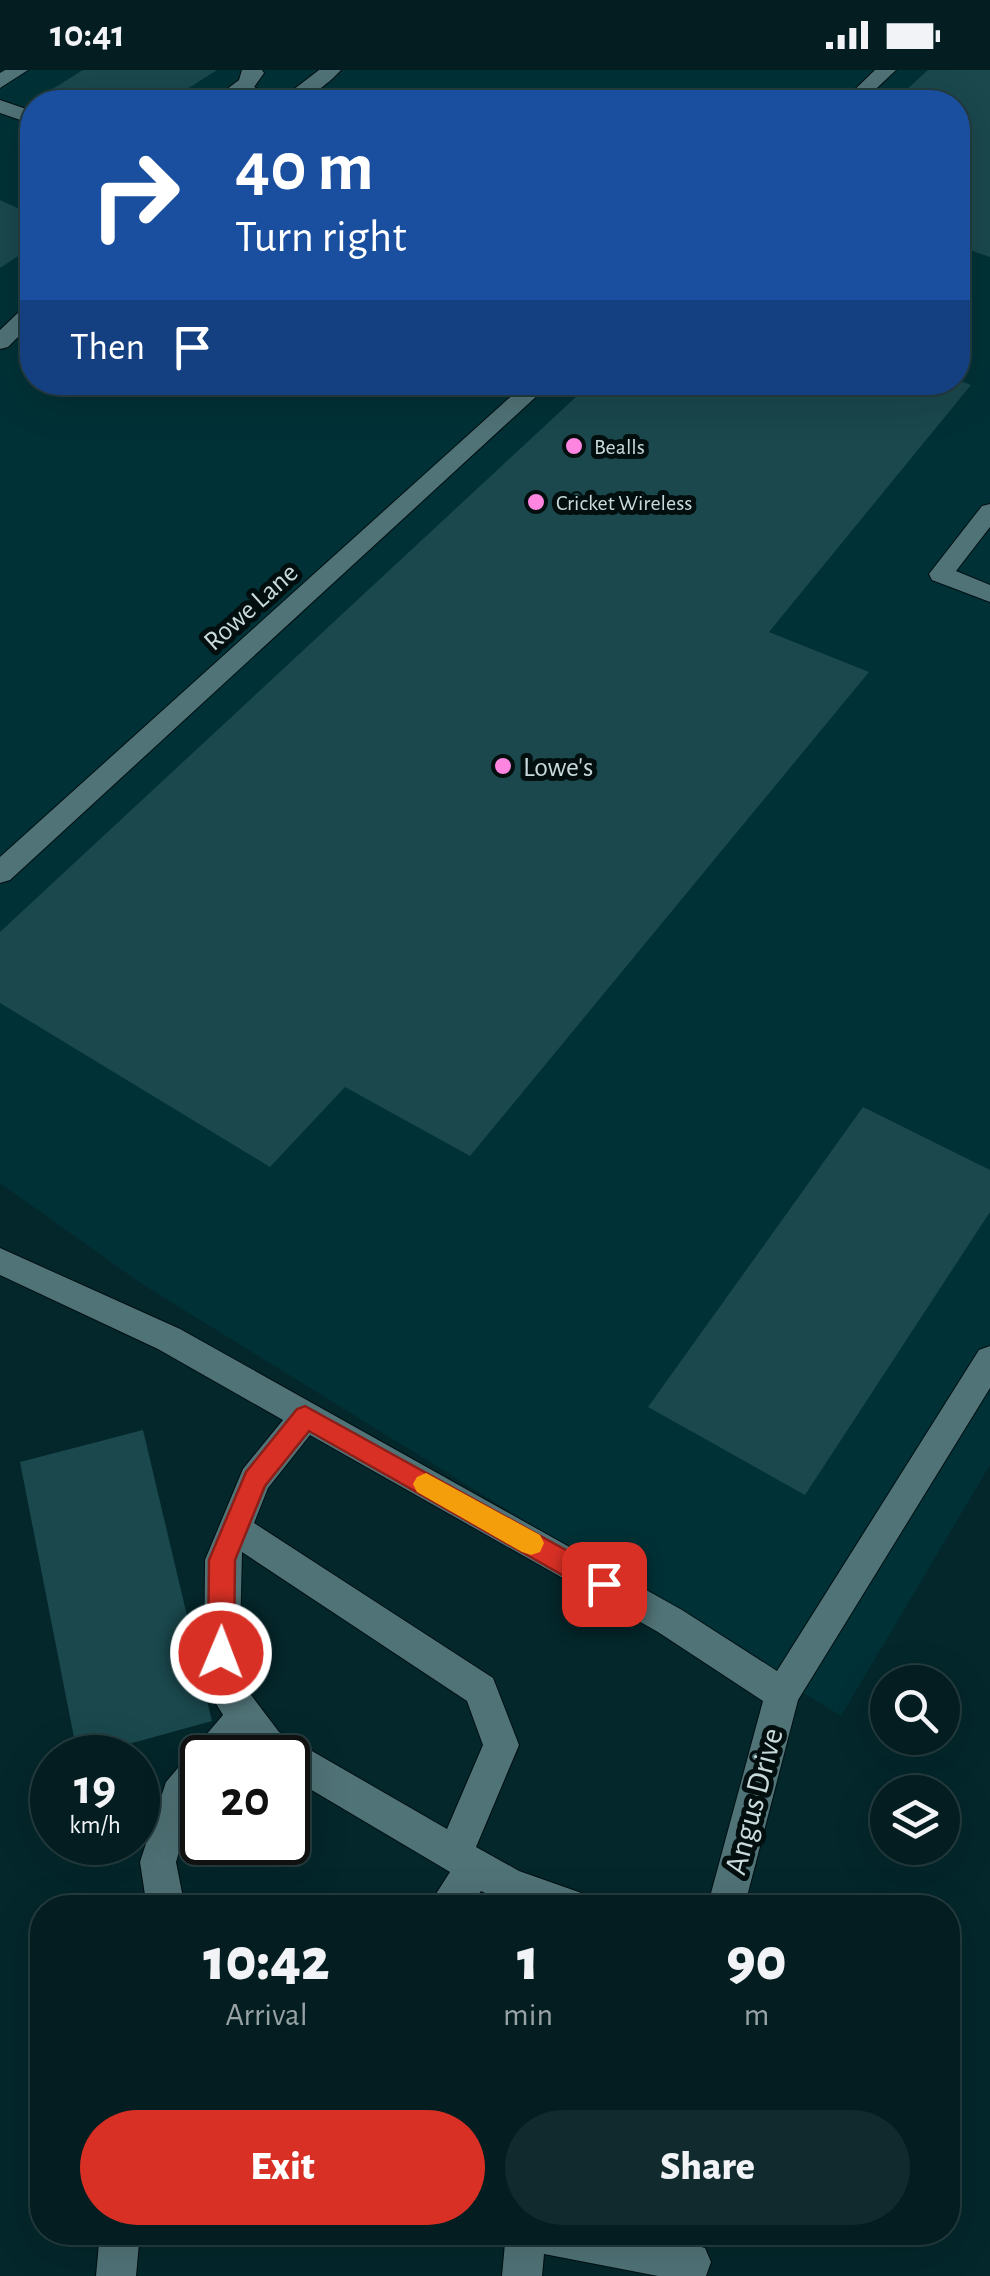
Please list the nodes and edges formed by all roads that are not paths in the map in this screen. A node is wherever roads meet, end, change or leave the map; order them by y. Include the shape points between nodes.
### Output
1 (18, 70) edge
2 (331, 70) edge
3 (886, 70) edge
4 (0, 82) edge
5 (304, 90) edge
6 (864, 90) edge
7 (20, 323) edge
8 (0, 342) edge
9 (527, 395) edge
10 (990, 510) edge
11 (990, 594) edge
12 (0, 873) edge
13 (0, 1262) edge
14 (990, 1360) edge
15 (305, 1417) junction
16 (235, 1529) junction
17 (782, 1694) junction
18 (245, 1716) junction
19 (229, 1735) edge
20 (180, 1793) edge
21 (465, 1861) junction
22 (164, 1895) edge
23 (451, 1895) edge
24 (534, 1895) edge
25 (728, 1895) edge
26 (119, 2245) edge
27 (527, 2245) edge
28 (613, 2245) edge
29 (691, 2257) edge
30 (116, 2276) edge
31 (522, 2276) edge

1 - 4 lane
2 - 5 lane
3 - 6 lane
7 - 8 lane
9 - 12 lane, Rowe Lane
10 - 11 lane via 941,574
13 - 15 lane via 169,1340
14 - 17 lane, Angus Drive
15 - 16 lane via 255,1480
15 - 17 lane via 670,1622
16 - 18 lane via 222,1560 221,1684
16 - 21 lane via 481,1690 501,1746
17 - 25 lane, Angus Drive
18 - 19 lane
18 - 21 lane via 266,1744
20 - 22 lane via 158,1862
21 - 23 lane
21 - 24 lane
26 - 30 lane
27 - 31 lane
28 - 29 lane

